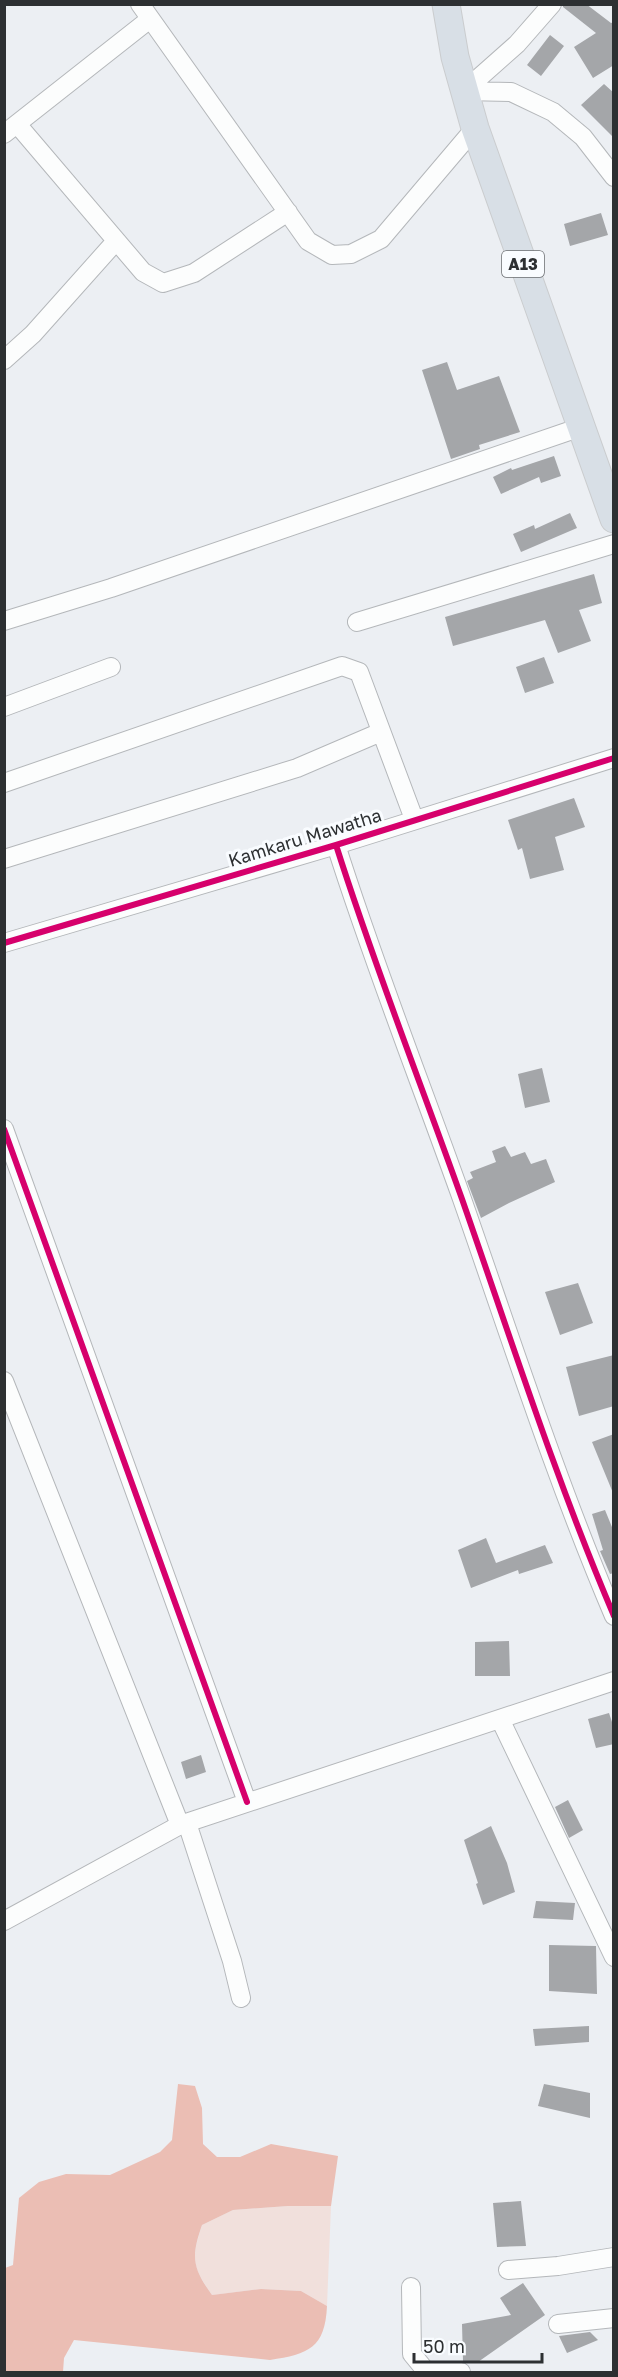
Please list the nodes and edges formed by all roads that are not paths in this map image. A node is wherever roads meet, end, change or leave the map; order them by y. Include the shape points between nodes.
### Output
1 (446, 4) edge
2 (552, 4) edge
3 (145, 12) edge
4 (464, 91) junction
5 (475, 128) junction
6 (10, 129) edge
7 (614, 177) edge
8 (288, 212) junction
9 (116, 241) junction
10 (4, 360) edge
11 (581, 427) junction
12 (613, 515) edge
13 (614, 544) edge
14 (4, 621) edge
15 (357, 622) dead end
16 (111, 668) dead end
17 (4, 706) edge
18 (381, 732) junction
19 (614, 758) edge
20 (4, 783) edge
21 (414, 819) junction
22 (336, 845) junction
23 (4, 859) edge
24 (4, 943) edge
25 (4, 1129) edge
26 (4, 1381) edge
27 (614, 1616) edge
28 (614, 1681) edge
29 (500, 1719) junction
30 (247, 1802) junction
31 (184, 1824) junction
32 (4, 1921) edge
33 (614, 1957) edge
34 (241, 1998) dead end
35 (614, 2257) edge
36 (508, 2270) dead end
37 (411, 2287) dead end
38 (614, 2318) edge
39 (558, 2324) dead end
40 (461, 2373) edge

1 - 4 highway, A13
2 - 4 street via 517,44
3 - 6 street
3 - 8 street
4 - 5 highway, A13
4 - 7 street via 512,92 553,112 583,137
5 - 8 street via 381,239 351,254 332,255 308,241
5 - 11 highway, A13
6 - 9 street
8 - 9 street via 194,273 163,283 143,272
9 - 10 street via 33,334
11 - 12 highway, A13
11 - 14 street
13 - 15 street
16 - 17 street
18 - 20 street via 359,672 342,666
18 - 21 street
18 - 23 street via 297,768
19 - 21 street, Kamkaru Mawatha
21 - 22 street, Kamkaru Mawatha
22 - 24 street, Kamkaru Mawatha
22 - 27 street via 365,937 581,1540
25 - 30 street
26 - 31 street
28 - 29 street
29 - 30 street
29 - 33 street
30 - 31 street
31 - 32 street
31 - 34 street
35 - 36 street
37 - 40 street via 412,2354 426,2371
38 - 39 street

